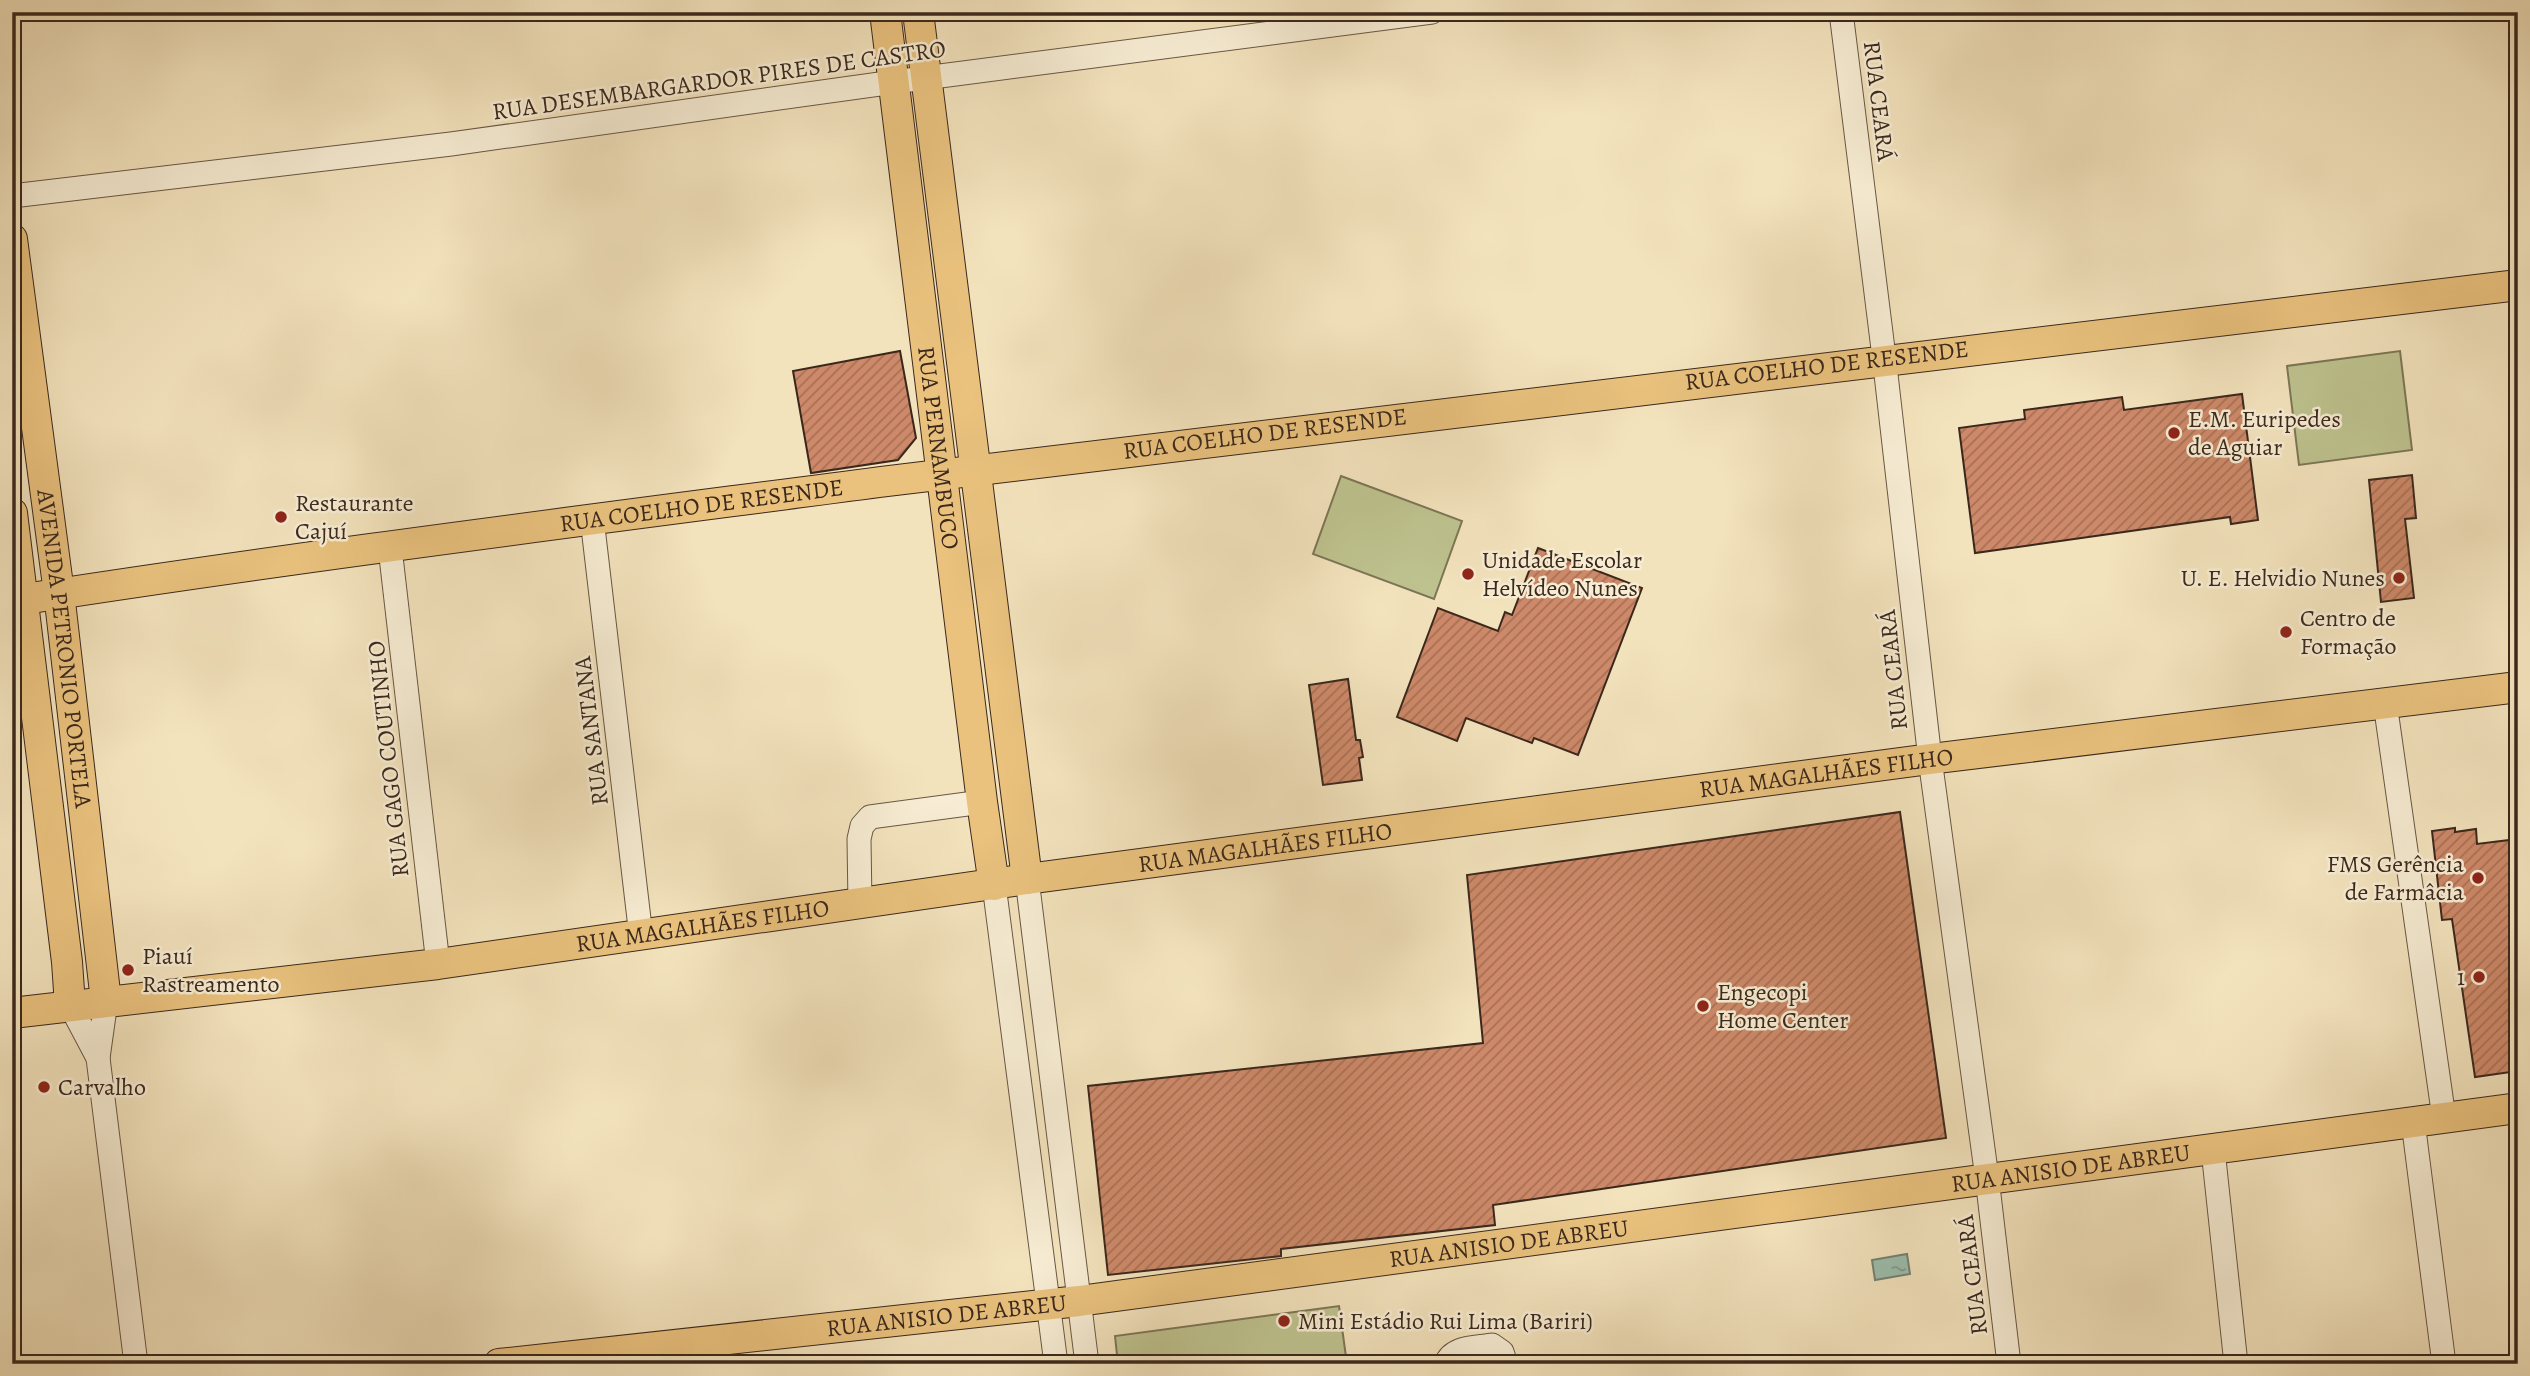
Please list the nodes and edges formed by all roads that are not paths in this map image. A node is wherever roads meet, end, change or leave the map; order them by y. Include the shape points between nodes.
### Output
1 (885, 12) edge
2 (918, 12) edge
3 (1432, 12) edge
4 (1841, 12) edge
5 (927, 78) junction
6 (894, 82) junction
7 (12, 197) edge
8 (12, 239) edge
9 (2518, 285) edge
10 (1884, 357) junction
11 (976, 469) junction
12 (941, 474) junction
13 (12, 513) edge
14 (592, 519) junction
15 (390, 548) junction
16 (59, 593) junction
17 (17, 600) edge
18 (2518, 687) edge
19 (2385, 703) junction
20 (1930, 759) junction
21 (982, 802) junction
22 (1027, 879) junction
23 (994, 885) junction
24 (860, 905) junction
25 (641, 936) junction
26 (438, 964) junction
27 (106, 1001) junction
28 (70, 1005) junction
29 (12, 1013) edge
30 (98, 1058) junction
31 (2518, 1108) edge
32 (2444, 1118) junction
33 (2413, 1122) junction
34 (2213, 1150) junction
35 (1987, 1178) junction
36 (1079, 1300) junction
37 (1049, 1303) junction
38 (136, 1364) edge
39 (499, 1364) edge
40 (1056, 1364) edge
41 (1087, 1364) edge
42 (1446, 1364) edge
43 (1506, 1364) edge
44 (2009, 1364) edge
45 (2236, 1364) edge
46 (2444, 1364) edge

1 - 6 main road, RUA PERNAMBUCO
2 - 5 main road, RUA PERNAMBUCO
3 - 5 street, RUA DESEMBARGARDOR PIRES DE CASTRO
4 - 10 street, RUA CEARÁ
5 - 6 street, RUA DESEMBARGARDOR PIRES DE CASTRO
5 - 11 main road, RUA PERNAMBUCO
6 - 7 street, RUA DESEMBARGARDOR PIRES DE CASTRO via 451,144
6 - 12 main road, RUA PERNAMBUCO
8 - 16 main road, AVENIDA PETRONIO PORTELA
9 - 10 main road, RUA COELHO DE RESENDE
10 - 11 main road, RUA COELHO DE RESENDE
10 - 20 street, RUA CEARÁ
11 - 12 main road, RUA COELHO DE RESENDE
11 - 22 main road, RUA PERNAMBUCO
12 - 14 main road, RUA COELHO DE RESENDE
12 - 21 main road, RUA PERNAMBUCO
13 - 17 main road, AVENIDA PETRONIO PORTELA
14 - 15 main road, RUA COELHO DE RESENDE
14 - 25 street, RUA SANTANA
15 - 16 main road, RUA COELHO DE RESENDE
15 - 26 street, RUA GAGO COUTINHO
16 - 17 main road, RUA COELHO DE RESENDE
16 - 27 main road, AVENIDA PETRONIO PORTELA
17 - 28 main road, AVENIDA PETRONIO PORTELA
18 - 19 main road, RUA MAGALHÃES FILHO
19 - 20 main road, RUA MAGALHÃES FILHO
19 - 32 street
20 - 22 main road, RUA MAGALHÃES FILHO
20 - 35 street, RUA CEARÁ
21 - 23 main road, RUA PERNAMBUCO
21 - 24 street via 870,817 859,839
22 - 23 main road, RUA MAGALHÃES FILHO
22 - 36 street
23 - 24 main road, RUA MAGALHÃES FILHO
23 - 37 street
24 - 25 main road, RUA MAGALHÃES FILHO
25 - 26 main road, RUA MAGALHÃES FILHO
26 - 27 main road, RUA MAGALHÃES FILHO
27 - 28 main road, RUA MAGALHÃES FILHO
27 - 30 street, AVENIDA PETRONIO PORTELA
28 - 29 main road, RUA MAGALHÃES FILHO
28 - 30 street, AVENIDA PETRONIO PORTELA
30 - 38 street, AVENIDA PETRONIO PORTELA
31 - 32 main road, RUA ANISIO DE ABREU
32 - 33 main road, RUA ANISIO DE ABREU
33 - 34 main road, RUA ANISIO DE ABREU
33 - 46 street
34 - 35 main road, RUA ANISIO DE ABREU
34 - 45 street
35 - 36 main road, RUA ANISIO DE ABREU
35 - 44 street, RUA CEARÁ
36 - 37 main road, RUA ANISIO DE ABREU
36 - 41 street
37 - 39 main road, RUA ANISIO DE ABREU
37 - 40 street
42 - 43 street via 1456,1351 1492,1345 1502,1352

